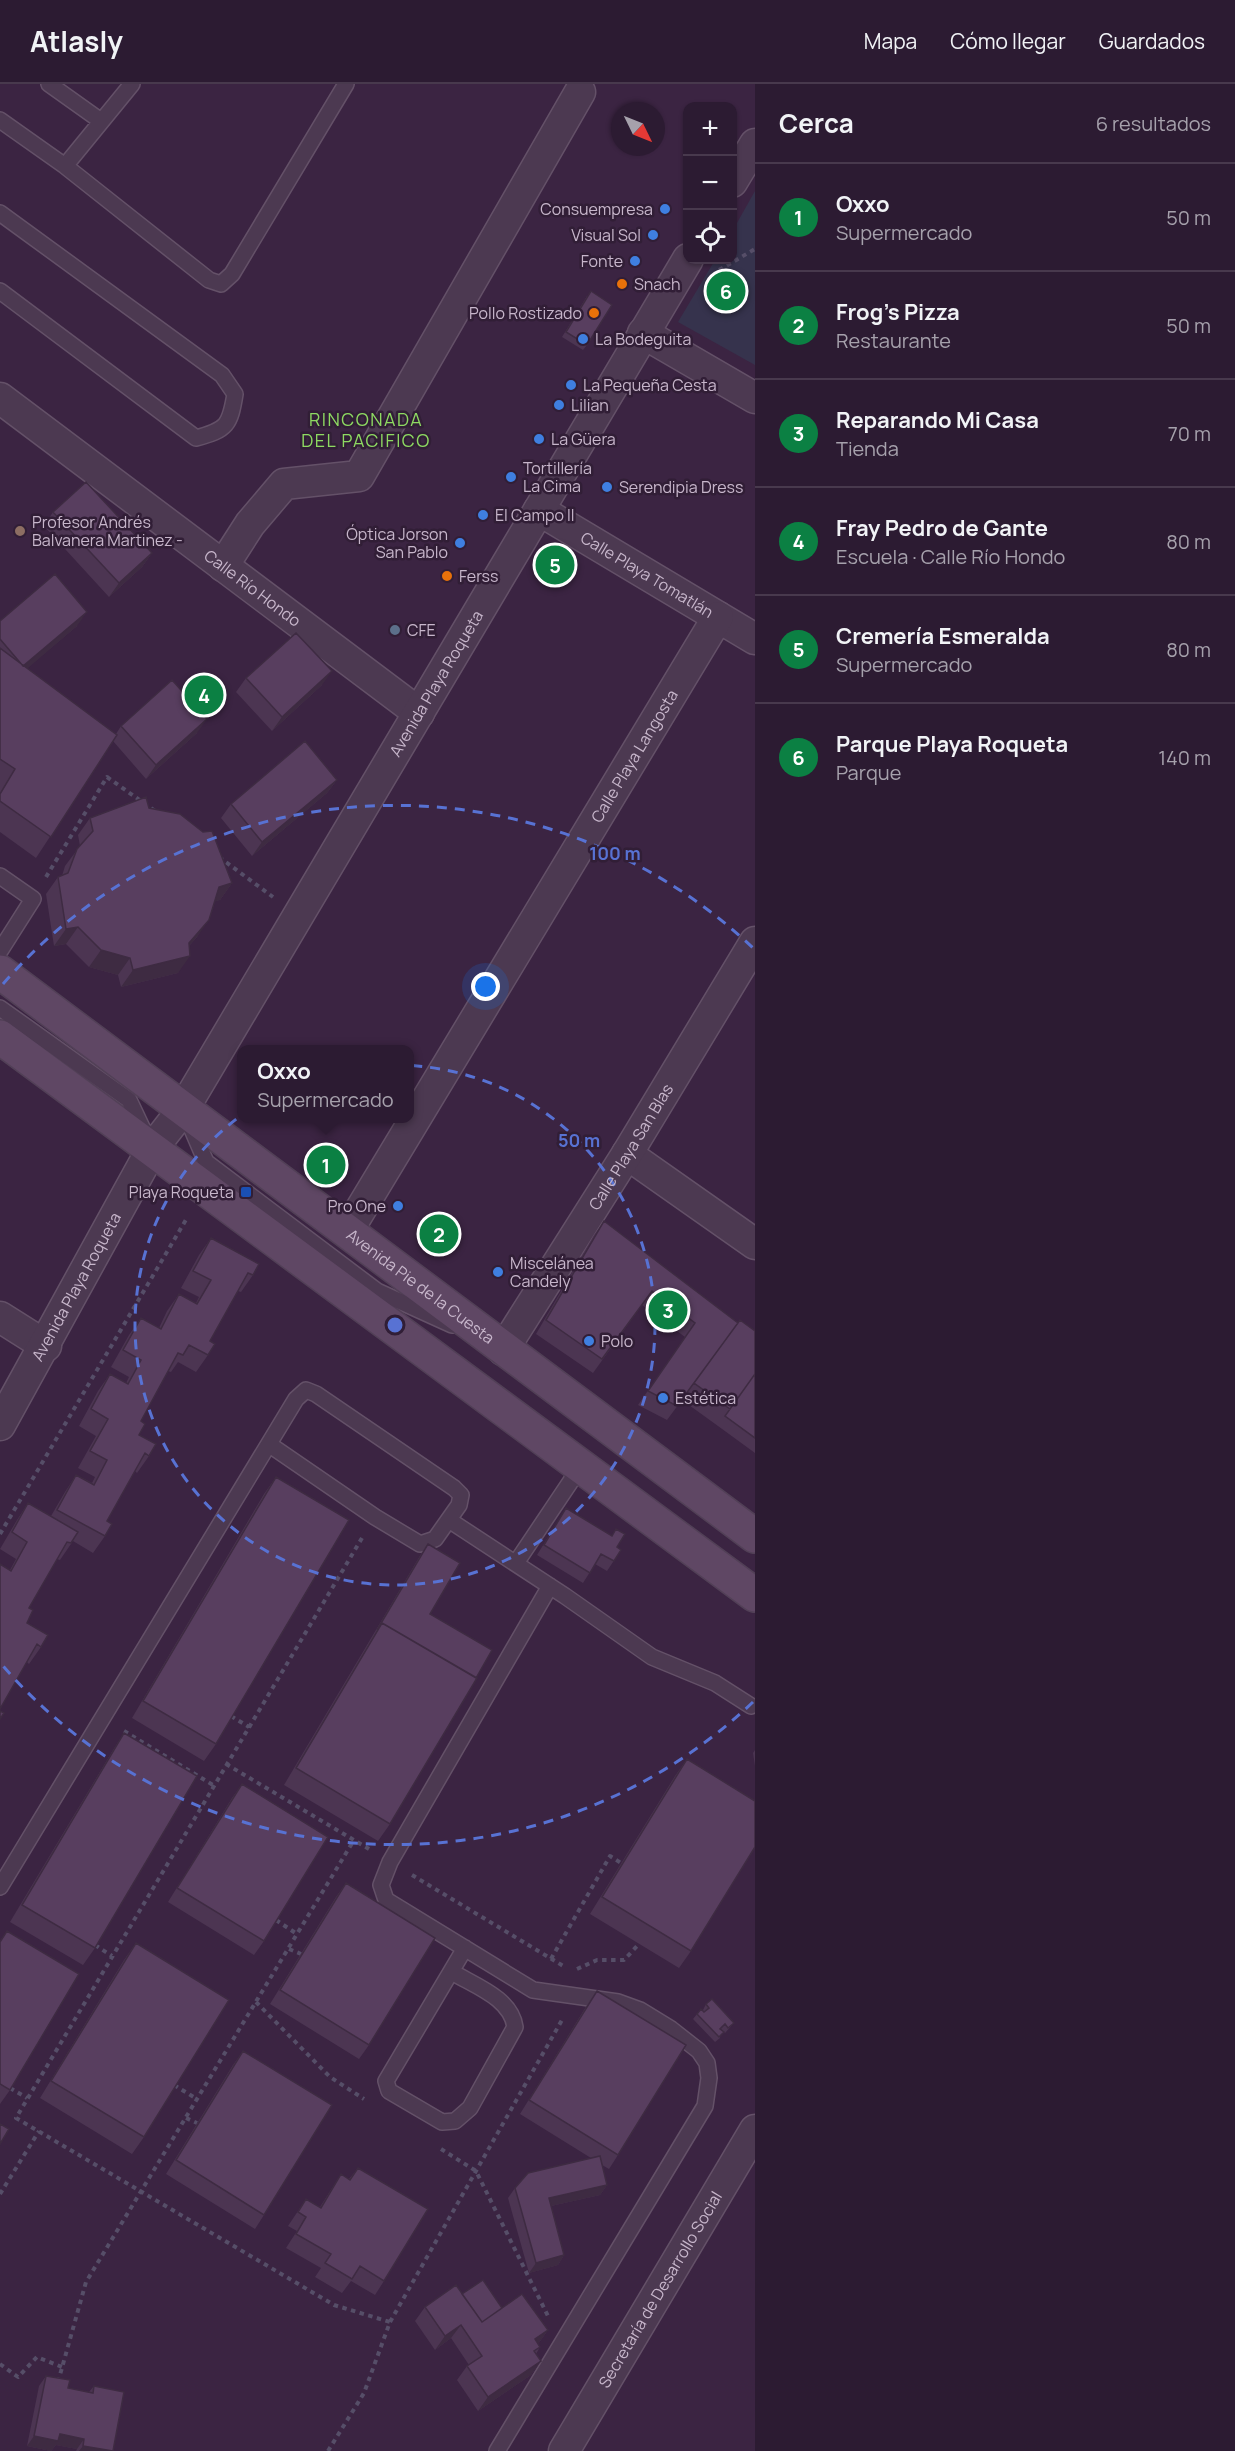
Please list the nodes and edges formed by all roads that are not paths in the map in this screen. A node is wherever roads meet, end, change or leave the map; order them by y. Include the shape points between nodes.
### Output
1 (49, 84) edge
2 (132, 84) edge
3 (346, 84) edge
4 (580, 92) dead end
5 (0, 120) edge
6 (101, 121) junction
7 (755, 144) edge
8 (65, 166) junction
9 (737, 174) edge
10 (0, 213) edge
11 (684, 264) edge
12 (0, 291) edge
13 (643, 333) junction
14 (0, 398) edge
15 (755, 398) edge
16 (539, 510) junction
17 (223, 566) junction
18 (718, 617) junction
19 (755, 639) edge
20 (419, 712) junction
21 (0, 876) edge
22 (755, 942) edge
23 (0, 951) edge
24 (0, 972) edge
25 (0, 1008) edge
26 (0, 1037) edge
27 (184, 1108) junction
28 (414, 1121) edge
29 (413, 1123) edge
30 (152, 1149) junction
31 (627, 1154) junction
32 (347, 1232) junction
33 (755, 1244) edge
34 (0, 1317) edge
35 (46, 1346) junction
36 (503, 1350) junction
37 (0, 1425) edge
38 (270, 1445) junction
39 (581, 1466) junction
40 (449, 1520) junction
41 (755, 1536) edge
42 (516, 1563) junction
43 (550, 1586) junction
44 (755, 1595) edge
45 (751, 1706) dead end
46 (0, 1887) edge
47 (465, 1948) junction
48 (452, 1972) junction
49 (755, 2130) edge
50 (497, 2451) edge
51 (564, 2451) edge

1 - 6 lane
2 - 6 lane
3 - 8 lane via 232,274 221,284 209,280
4 - 17 street via 359,476 285,484 250,524
5 - 8 lane
6 - 8 lane
7 - 9 street
10 - 12 lane via 222,375 235,394 231,419 218,433 196,438
11 - 13 street, Avenida Playa Roqueta
13 - 15 street
13 - 16 street, Avenida Playa Roqueta
14 - 17 street, Calle Río Hondo
16 - 18 street, Calle Playa Tomatlán
16 - 20 street, Avenida Playa Roqueta
17 - 20 street, Calle Río Hondo
18 - 19 street, Calle Playa Tomatlán
18 - 28 street, Calle Playa Langosta
20 - 27 street, Avenida Playa Roqueta
21 - 23 lane via 33,899
22 - 31 street, Calle Playa San Blas
24 - 27 main road, Avenida Pie de la Cuesta
25 - 30 lane via 129,1100
26 - 30 main road
27 - 30 street
27 - 32 main road, Avenida Pie de la Cuesta
27 - 36 lane via 206,1161 214,1168 377,1291
29 - 32 street, Calle Playa Langosta
30 - 35 street, Avenida Playa Roqueta
30 - 39 main road
31 - 33 street
31 - 36 street, Calle Playa San Blas
32 - 36 main road, Avenida Pie de la Cuesta
34 - 35 street
35 - 37 street, Avenida Playa Roqueta
36 - 41 main road, Avenida Pie de la Cuesta
38 - 40 lane via 420,1544 435,1539
38 - 40 lane via 296,1399 306,1390 316,1394 454,1488 461,1495
38 - 46 lane
39 - 42 lane
39 - 44 main road
40 - 42 lane
42 - 43 lane
43 - 45 lane via 652,1658 715,1683
43 - 47 lane via 390,1862 381,1885 386,1900
47 - 48 lane
47 - 50 lane via 532,1990 618,2002 640,2010 699,2051 710,2078 705,2106
48 - 48 lane via 386,2081 389,2091 442,2122 455,2121 470,2108 515,2027 514,2015 507,2006
49 - 51 street, Secretaría de Desarrollo Social

